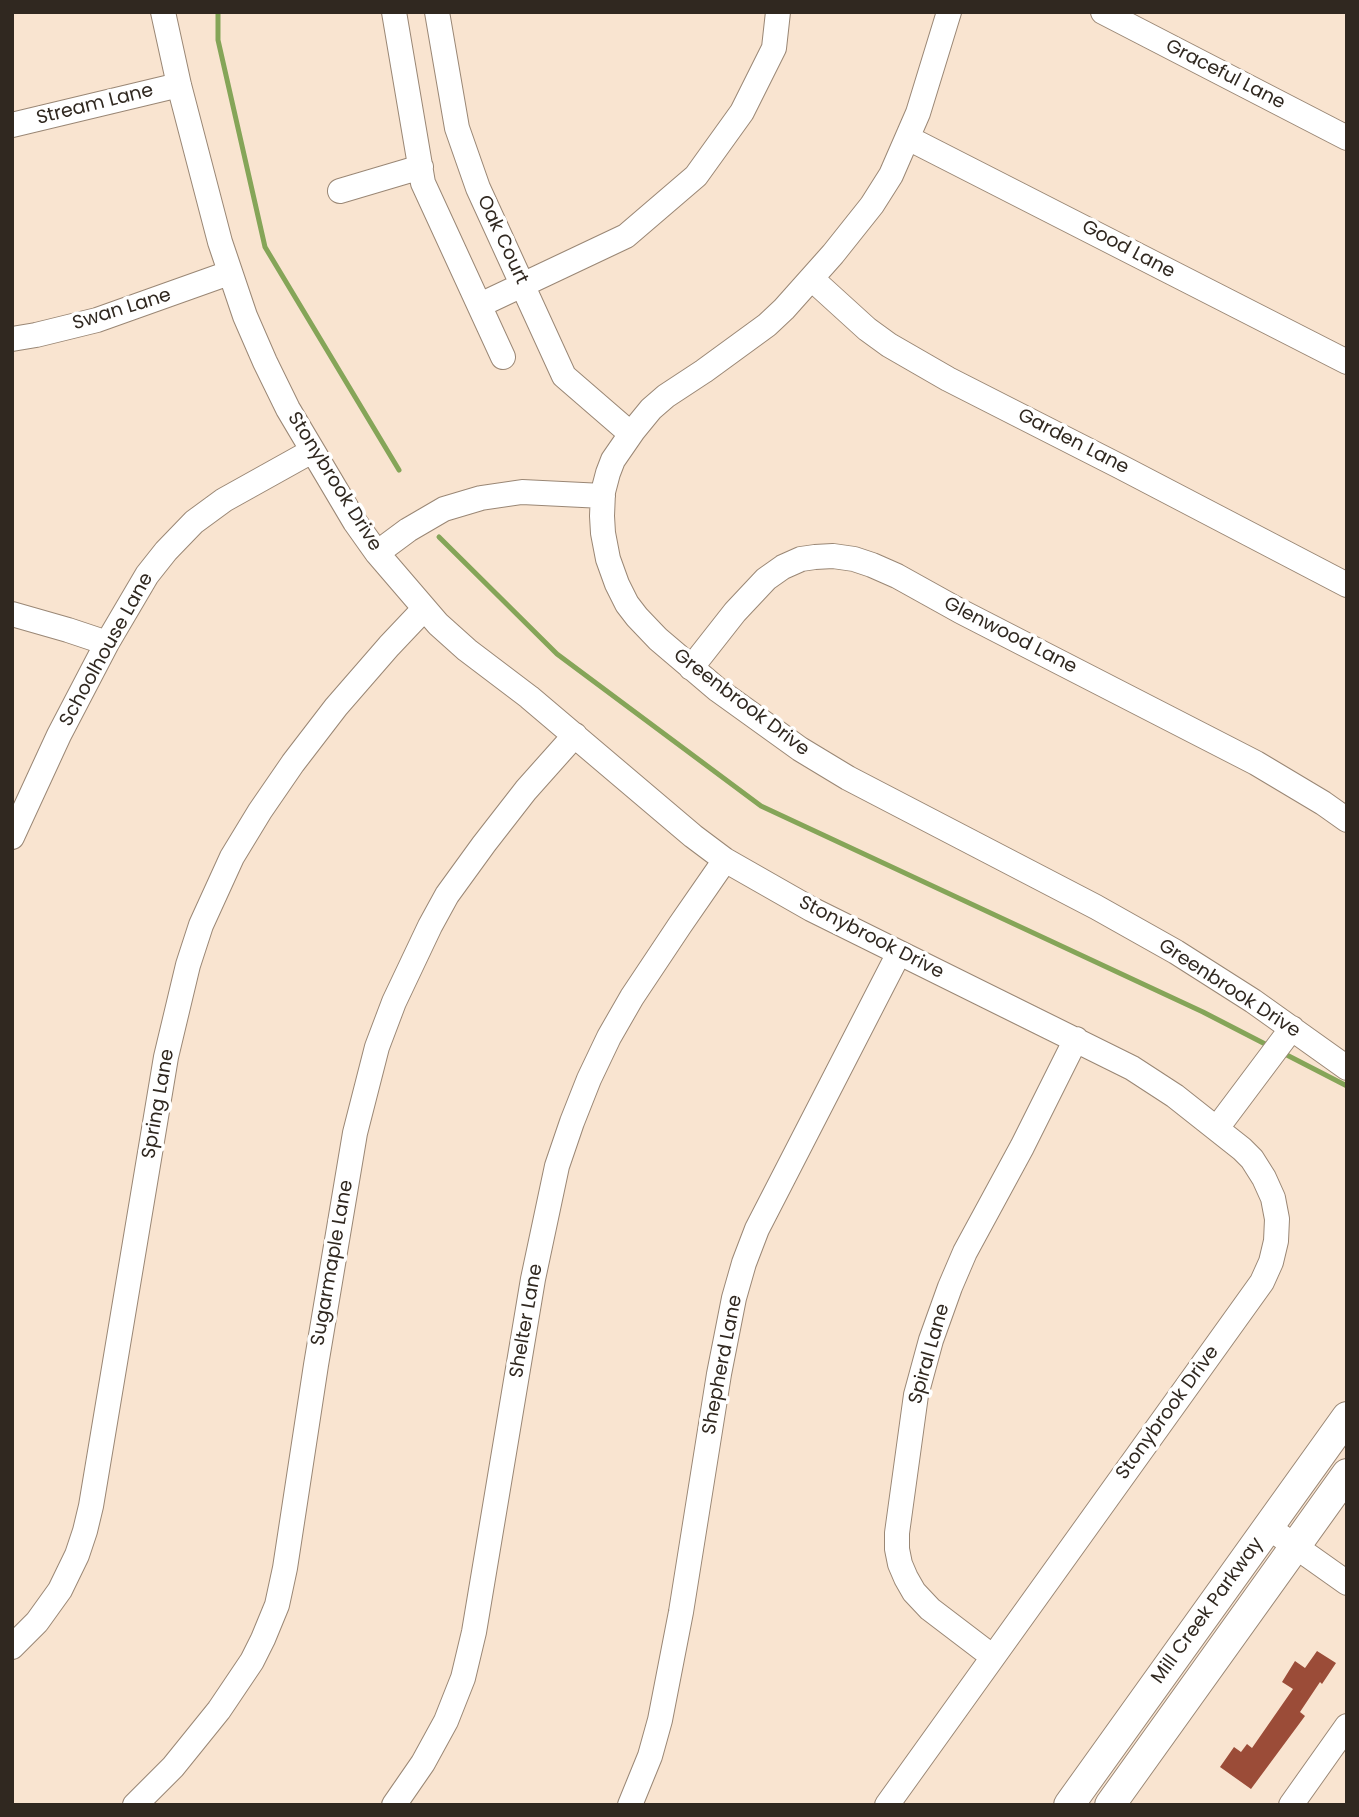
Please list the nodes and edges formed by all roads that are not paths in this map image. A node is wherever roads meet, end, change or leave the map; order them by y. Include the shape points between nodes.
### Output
1 (163, 12) edge
2 (394, 12) edge
3 (438, 12) edge
4 (778, 12) edge
5 (949, 12) edge
6 (1103, 12) edge
7 (178, 85) junction
8 (12, 125) edge
9 (908, 138) junction
10 (1347, 138) edge
11 (421, 167) junction
12 (340, 191) dead end
13 (229, 273) junction
14 (812, 279) junction
15 (523, 286) junction
16 (480, 305) junction
17 (12, 339) edge
18 (503, 357) dead end
19 (1347, 362) edge
20 (631, 433) junction
21 (312, 451) junction
22 (603, 496) junction
23 (377, 553) junction
24 (1347, 585) edge
25 (424, 609) junction
26 (12, 614) edge
27 (107, 643) junction
28 (691, 668) junction
29 (575, 735) junction
30 (1347, 820) edge
31 (13, 833) edge
32 (725, 860) junction
33 (899, 953) junction
34 (1292, 1028) junction
35 (1076, 1039) junction
36 (1347, 1068) edge
37 (1217, 1128) junction
38 (1347, 1417) edge
39 (1347, 1474) edge
40 (1268, 1527) junction
41 (1295, 1546) junction
42 (1347, 1583) edge
43 (12, 1647) edge
44 (993, 1657) junction
45 (1347, 1726) edge
46 (135, 1805) edge
47 (394, 1805) edge
48 (629, 1805) edge
49 (887, 1805) edge
50 (1069, 1805) edge
51 (1110, 1805) edge
52 (1291, 1805) edge

1 - 7 street, Stonybrook Drive
2 - 11 street
3 - 15 street, Oak Court via 457,128 478,188
4 - 15 street via 774,48 742,112 696,176 626,236
5 - 9 street, Greenbrook Drive
6 - 10 street, Graceful Lane
7 - 8 street, Stream Lane
7 - 13 street, Stonybrook Drive
9 - 14 street, Greenbrook Drive via 872,205
9 - 19 street, Good Lane
11 - 12 street
11 - 16 street via 423,183
13 - 17 street, Swan Lane via 97,320
13 - 21 street, Stonybrook Drive via 265,362
14 - 20 street, Greenbrook Drive via 767,325 666,396
14 - 24 street, Garden Lane via 867,330 948,379
15 - 16 street
15 - 20 street, Oak Court via 564,376
16 - 18 street
20 - 22 street, Greenbrook Drive via 613,460
21 - 23 street, Stonybrook Drive
21 - 27 street, Schoolhouse Lane via 194,522 146,575
22 - 23 street via 522,492 481,498 444,509
22 - 28 street, Greenbrook Drive via 608,559 627,604
23 - 25 street, Stonybrook Drive
25 - 29 street, Stonybrook Drive via 467,650
25 - 43 street, Spring Lane via 336,707 293,763 220,878 201,925 166,1057 92,1506 60,1590
26 - 27 street
27 - 31 street, Schoolhouse Lane
28 - 30 street, Glenwood Lane via 735,612 783,567 815,556 854,559 897,576 1256,763
28 - 34 street, Greenbrook Drive via 800,749 848,778 1119,920
29 - 32 street, Stonybrook Drive
29 - 46 street, Sugarmaple Lane via 526,790 447,895 394,1002 355,1133 276,1605 264,1639 219,1710 173,1768
32 - 33 street, Stonybrook Drive
32 - 47 street, Shelter Lane via 621,1017 572,1122 557,1166 533,1279 469,1655 446,1721
33 - 35 street, Stonybrook Drive
33 - 48 street, Shepherd Lane via 763,1217 744,1263 719,1374 660,1720
34 - 36 street, Greenbrook Drive
34 - 37 street
35 - 37 street, Stonybrook Drive via 1132,1068
35 - 44 street, Spiral Lane via 950,1287 916,1395 897,1533 900,1564 914,1592
37 - 44 street, Stonybrook Drive via 1252,1159 1273,1198 1277,1230 1271,1262 1262,1282
38 - 40 main road, Mill Creek Parkway
39 - 41 main road, Mill Creek Parkway
40 - 41 street
40 - 50 main road, Mill Creek Parkway
41 - 42 street
41 - 51 main road, Mill Creek Parkway
44 - 49 street, Stonybrook Drive
45 - 52 street

